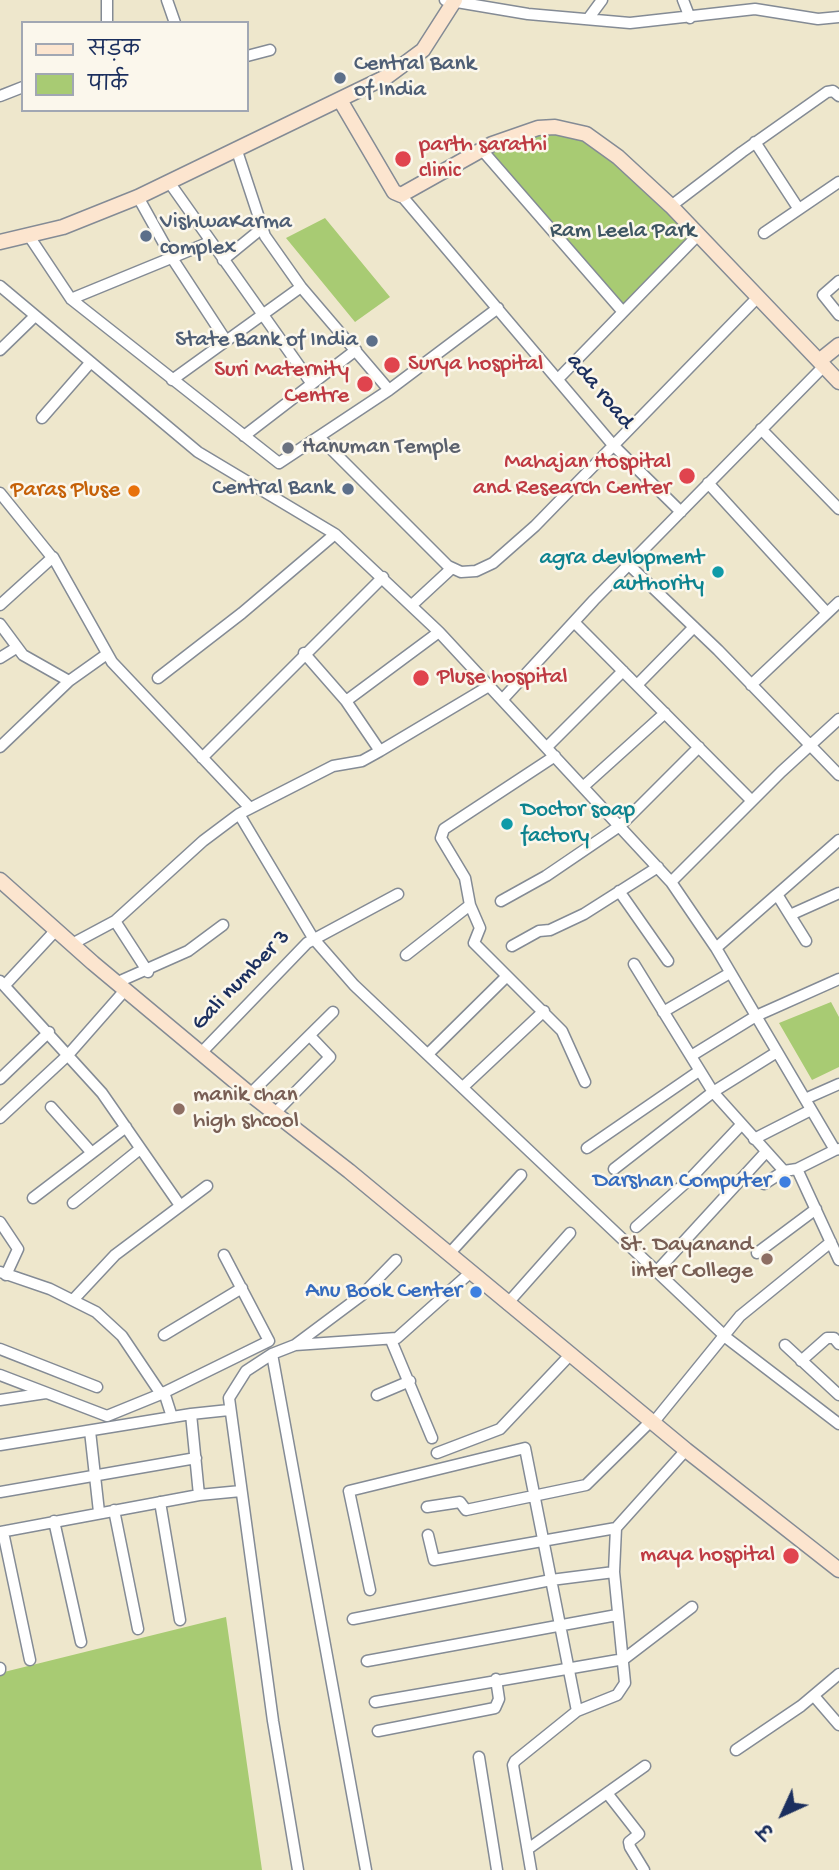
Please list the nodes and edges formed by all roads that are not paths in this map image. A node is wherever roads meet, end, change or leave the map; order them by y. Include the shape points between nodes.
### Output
1 (107, 0) edge
2 (167, 0) edge
3 (601, 0) edge
4 (683, 0) edge
5 (451, 1) edge
6 (839, 17) edge
7 (690, 18) junction
8 (587, 19) junction
9 (107, 21) edge
10 (174, 21) edge
11 (270, 50) dead end
12 (248, 56) edge
13 (21, 88) edge
14 (0, 96) edge
15 (839, 96) edge
16 (340, 100) junction
17 (755, 142) junction
18 (236, 148) junction
19 (482, 150) junction
20 (169, 182) junction
21 (839, 182) edge
22 (401, 195) junction
23 (138, 197) junction
24 (671, 206) junction
25 (799, 208) junction
26 (261, 229) junction
27 (764, 233) dead end
28 (698, 235) junction
29 (29, 236) junction
30 (0, 242) edge
31 (210, 242) junction
32 (172, 258) junction
33 (223, 260) junction
34 (839, 281) edge
35 (0, 286) edge
36 (301, 287) junction
37 (758, 297) junction
38 (71, 299) junction
39 (498, 308) junction
40 (623, 312) junction
41 (261, 313) junction
42 (35, 316) junction
43 (839, 316) edge
44 (225, 339) junction
45 (839, 345) edge
46 (0, 350) edge
47 (356, 351) junction
48 (839, 355) edge
49 (90, 363) junction
50 (822, 364) junction
51 (558, 379) junction
52 (172, 380) junction
53 (839, 382) edge
54 (312, 384) junction
55 (389, 390) junction
56 (42, 418) dead end
57 (761, 429) junction
58 (244, 436) junction
59 (320, 438) junction
60 (613, 445) junction
61 (708, 484) junction
62 (0, 493) edge
63 (839, 509) edge
64 (681, 512) junction
65 (335, 534) junction
66 (47, 560) junction
67 (629, 565) junction
68 (452, 568) junction
69 (383, 578) junction
70 (839, 602) edge
71 (412, 604) junction
72 (0, 605) edge
73 (827, 613) junction
74 (574, 622) junction
75 (0, 624) edge
76 (694, 627) junction
77 (439, 632) junction
78 (16, 648) junction
79 (304, 653) junction
80 (0, 658) edge
81 (101, 658) junction
82 (623, 671) junction
83 (158, 678) dead end
84 (69, 681) junction
85 (637, 685) junction
86 (751, 685) junction
87 (489, 687) junction
88 (502, 700) junction
89 (346, 701) junction
90 (665, 713) junction
91 (839, 719) edge
92 (810, 746) junction
93 (0, 747) edge
94 (699, 747) junction
95 (380, 751) junction
96 (551, 752) junction
97 (202, 758) junction
98 (839, 775) edge
99 (584, 786) junction
100 (751, 800) junction
101 (244, 811) junction
102 (621, 825) junction
103 (839, 840) edge
104 (658, 867) junction
105 (0, 880) edge
106 (671, 882) junction
107 (619, 891) junction
108 (839, 893) edge
109 (398, 894) dead end
110 (778, 896) junction
111 (501, 901) dead end
112 (470, 905) junction
113 (790, 915) junction
114 (115, 921) junction
115 (223, 925) dead end
116 (56, 930) junction
117 (318, 935) junction
118 (806, 941) dead end
119 (72, 944) junction
120 (512, 946) dead end
121 (716, 948) junction
122 (407, 955) dead end
123 (668, 961) dead end
124 (634, 964) dead end
125 (148, 972) junction
126 (730, 973) junction
127 (506, 976) junction
128 (838, 981) edge
129 (2, 983) edge
130 (122, 986) junction
131 (544, 1011) junction
132 (333, 1012) dead end
133 (663, 1012) junction
134 (756, 1016) junction
135 (49, 1032) junction
136 (310, 1036) junction
137 (777, 1052) junction
138 (201, 1053) junction
139 (428, 1054) junction
140 (68, 1055) junction
141 (691, 1056) junction
142 (699, 1071) junction
143 (0, 1079) edge
144 (585, 1082) dead end
145 (839, 1084) edge
146 (463, 1087) junction
147 (713, 1092) junction
148 (250, 1094) junction
149 (805, 1099) junction
150 (51, 1107) dead end
151 (811, 1110) junction
152 (274, 1114) junction
153 (0, 1118) edge
154 (741, 1125) junction
155 (126, 1127) junction
156 (754, 1139) junction
157 (587, 1148) dead end
158 (141, 1149) junction
159 (837, 1149) edge
160 (766, 1152) junction
161 (92, 1153) junction
162 (614, 1170) dead end
163 (797, 1170) junction
164 (784, 1171) junction
165 (521, 1175) dead end
166 (764, 1184) dead end
167 (207, 1186) dead end
168 (33, 1198) dead end
169 (73, 1203) dead end
170 (179, 1204) junction
171 (816, 1209) junction
172 (0, 1222) edge
173 (636, 1227) dead end
174 (570, 1233) dead end
175 (831, 1241) junction
176 (757, 1253) dead end
177 (449, 1254) junction
178 (224, 1255) dead end
179 (396, 1260) dead end
180 (839, 1260) edge
181 (657, 1271) junction
182 (471, 1272) junction
183 (3, 1273) edge
184 (242, 1288) junction
185 (73, 1300) junction
186 (507, 1304) junction
187 (164, 1335) dead end
188 (725, 1336) junction
189 (391, 1340) junction
190 (839, 1344) edge
191 (295, 1345) junction
192 (785, 1345) dead end
193 (0, 1349) edge
194 (272, 1354) junction
195 (570, 1355) junction
196 (801, 1361) junction
197 (0, 1375) edge
198 (410, 1381) junction
199 (97, 1387) dead end
200 (48, 1392) junction
201 (162, 1393) junction
202 (377, 1395) dead end
203 (839, 1395) edge
204 (0, 1400) edge
205 (229, 1410) junction
206 (191, 1414) junction
207 (172, 1417) junction
208 (652, 1422) junction
209 (839, 1424) edge
210 (90, 1431) junction
211 (432, 1438) dead end
212 (0, 1445) edge
213 (686, 1450) junction
214 (437, 1453) dead end
215 (195, 1458) junction
216 (94, 1476) junction
217 (241, 1491) junction
218 (0, 1492) edge
219 (199, 1495) junction
220 (535, 1496) junction
221 (160, 1502) junction
222 (427, 1507) dead end
223 (114, 1510) junction
224 (99, 1512) junction
225 (54, 1521) junction
226 (616, 1528) junction
227 (1, 1532) edge
228 (428, 1535) dead end
229 (543, 1540) junction
230 (839, 1570) edge
231 (614, 1572) junction
232 (551, 1580) junction
233 (370, 1590) dead end
234 (692, 1607) dead end
235 (617, 1615) junction
236 (353, 1619) dead end
237 (180, 1620) dead end
238 (561, 1625) junction
239 (138, 1629) dead end
240 (81, 1642) dead end
241 (624, 1659) junction
242 (30, 1660) dead end
243 (367, 1661) dead end
244 (569, 1668) junction
245 (839, 1674) edge
246 (496, 1679) junction
247 (814, 1696) junction
248 (375, 1702) dead end
249 (577, 1711) junction
250 (839, 1724) edge
251 (377, 1731) dead end
252 (736, 1750) dead end
253 (479, 1757) dead end
254 (645, 1766) dead end
255 (607, 1793) junction
256 (528, 1849) junction
257 (298, 1870) edge
258 (366, 1870) edge
259 (498, 1870) edge
260 (531, 1870) edge
261 (645, 1870) edge

1 - 9 street
2 - 10 street
3 - 8 street
4 - 7 street
5 - 8 street
5 - 16 main road via 423,50 388,76
6 - 7 street via 818,19 755,9
7 - 8 street via 630,23
11 - 12 street
13 - 14 street
15 - 17 street via 827,92
16 - 18 main road
16 - 22 main road, ada road via 394,192
17 - 24 street
17 - 25 street
18 - 20 main road
18 - 26 street
19 - 22 main road
19 - 24 main road via 545,126 577,131 618,157
19 - 40 street
20 - 23 main road
20 - 31 street
21 - 25 street
22 - 39 street, ada road
23 - 29 main road
23 - 32 street
24 - 28 main road
25 - 27 street
26 - 33 street
26 - 36 street
28 - 37 main road
28 - 40 street
29 - 30 main road
29 - 38 street
31 - 32 street
31 - 33 street
32 - 38 street
32 - 44 street
33 - 41 street
34 - 43 street via 823,295
35 - 42 street
36 - 41 street
36 - 47 street
37 - 50 main road
37 - 60 street
38 - 52 street
39 - 51 street, ada road
39 - 55 street
40 - 51 street
41 - 44 street
41 - 54 street
42 - 46 street
42 - 49 street
44 - 52 street
45 - 50 main road
47 - 54 street
47 - 55 street
48 - 50 main road
49 - 56 street
49 - 65 street via 198,452
50 - 53 main road
50 - 57 street
51 - 60 street, ada road
52 - 58 street
54 - 58 street
55 - 59 street
57 - 61 street
57 - 63 street
58 - 59 street via 279,463
59 - 68 street
60 - 64 street, ada road
60 - 68 street via 493,563 476,571
61 - 64 street
61 - 73 street
62 - 66 street
64 - 67 street
65 - 69 street
65 - 83 street
66 - 72 street
66 - 81 street via 67,580
67 - 74 street
67 - 76 street
68 - 71 street
69 - 71 street
69 - 79 street
70 - 73 street
71 - 77 street
73 - 86 street
74 - 82 street
74 - 88 street
75 - 78 street
76 - 85 street
76 - 86 street
77 - 87 street
77 - 89 street
78 - 80 street
78 - 84 street
79 - 89 street
79 - 97 street
81 - 84 street
81 - 97 street
82 - 85 street
82 - 96 street
84 - 93 street
85 - 90 street
86 - 92 street
87 - 88 street
87 - 95 street
88 - 96 street
89 - 95 street
90 - 94 street
90 - 99 street
91 - 92 street
92 - 98 street
92 - 100 street
94 - 100 street
94 - 102 street
95 - 101 street via 362,761 333,765
96 - 99 street
96 - 112 street via 442,832 441,838 465,878
97 - 101 street
99 - 102 street
100 - 106 street
101 - 114 street via 203,841
101 - 117 street
102 - 104 street
102 - 111 street via 546,877
103 - 110 street
104 - 106 street
104 - 107 street
105 - 116 main road
106 - 121 street
107 - 120 street via 584,914
107 - 123 street
108 - 113 street
109 - 117 street, Gali number 3
110 - 113 street
110 - 121 street
112 - 122 street
112 - 127 street via 480,928 474,943
113 - 118 street
114 - 119 street
114 - 125 street
115 - 125 street
116 - 119 main road
116 - 129 street
117 - 138 street, Gali number 3
117 - 139 street via 354,985
119 - 130 main road
121 - 126 street
124 - 133 street
125 - 130 street
126 - 133 street
126 - 134 street
127 - 131 street
127 - 139 street
128 - 134 street
129 - 135 street
130 - 138 main road
130 - 140 street
131 - 144 street via 562,1031
131 - 146 street
132 - 136 street
133 - 141 street
134 - 137 street
134 - 141 street
135 - 140 street
135 - 143 street
136 - 148 street
136 - 152 street via 330,1057
137 - 147 street
137 - 149 street
138 - 148 main road
139 - 146 street
140 - 153 street
140 - 155 street
141 - 142 street
142 - 147 street
142 - 157 street
145 - 149 street
146 - 181 street
147 - 154 street
147 - 162 street
148 - 152 main road
149 - 151 street
150 - 161 street
151 - 156 street
151 - 159 street
152 - 177 main road
154 - 156 street
154 - 173 street
155 - 158 street
155 - 161 street
156 - 160 street
158 - 169 street
158 - 170 street
159 - 163 street
160 - 164 street
160 - 181 street
161 - 168 street
163 - 164 street
163 - 171 street
164 - 166 street
165 - 177 street
167 - 170 street
170 - 185 street via 115,1255
171 - 175 street
171 - 176 street
172 - 183 street via 18,1249
174 - 186 street
175 - 180 street
175 - 188 street via 756,1300
177 - 182 main road
178 - 184 street
179 - 191 street via 362,1295
181 - 188 street
182 - 186 main road
182 - 189 street
183 - 185 street
184 - 187 street
184 - 201 street via 269,1341
185 - 201 street via 96,1312 122,1336
186 - 195 main road
188 - 208 street
188 - 209 street
189 - 191 street
189 - 198 street
190 - 196 street via 827,1338
191 - 194 street
192 - 196 street
193 - 199 street
194 - 205 street via 246,1371 229,1398
194 - 258 street
195 - 208 main road
195 - 214 street via 500,1429
196 - 203 street
197 - 200 street
198 - 202 street
198 - 211 street
200 - 201 street via 107,1416
200 - 204 street
201 - 207 street
205 - 206 street
205 - 217 street
206 - 207 street
206 - 215 street
207 - 210 street
208 - 213 main road
208 - 220 street via 592,1481
210 - 212 street
210 - 216 street
213 - 226 street
213 - 230 main road
215 - 216 street
215 - 219 street
216 - 218 street
216 - 224 street
217 - 219 street
217 - 257 street
219 - 221 street
220 - 222 street via 466,1510 460,1502
220 - 229 street
220 - 233 street via 523,1448 351,1490
221 - 223 street
221 - 237 street
223 - 224 street
223 - 239 street
224 - 225 street
225 - 227 street
225 - 240 street
226 - 229 street
226 - 231 street
227 - 242 street
228 - 229 street via 434,1560
229 - 232 street
231 - 232 street
231 - 235 street
232 - 236 street
232 - 238 street
234 - 241 street
235 - 238 street
235 - 241 street
238 - 243 street
238 - 244 street
241 - 244 street
241 - 249 street via 625,1683 617,1695
244 - 246 street
244 - 249 street
245 - 247 street
246 - 248 street
246 - 251 street via 499,1699 495,1708
247 - 250 street
247 - 252 street
249 - 256 street via 513,1765
253 - 259 street
254 - 255 street
255 - 256 street
255 - 261 street via 639,1834 629,1847
256 - 260 street

